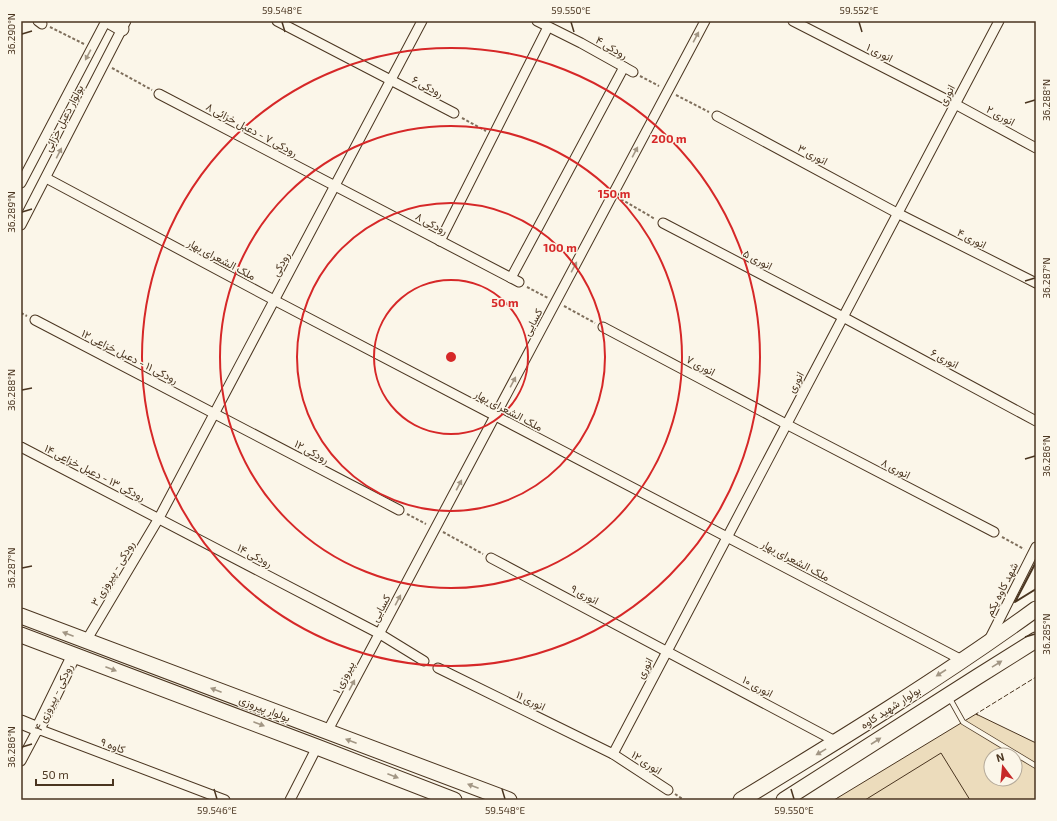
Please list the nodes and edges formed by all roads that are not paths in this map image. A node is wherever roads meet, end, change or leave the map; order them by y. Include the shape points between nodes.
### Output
1 (107, 21) edge
2 (277, 21) edge
3 (422, 21) edge
4 (537, 21) edge
5 (705, 21) edge
6 (793, 21) edge
7 (999, 21) edge
8 (124, 25) edge
9 (548, 27) junction
10 (624, 67) junction
11 (633, 72) dead end
12 (390, 80) junction
13 (159, 94) road end
14 (955, 104) junction
15 (454, 113) road end
16 (717, 116) dead end
17 (1036, 148) edge
18 (25, 167) edge
19 (46, 178) junction
20 (21, 183) edge
21 (334, 186) junction
22 (897, 214) junction
23 (663, 223) road end
24 (21, 225) edge
25 (440, 241) junction
26 (1036, 283) edge
27 (274, 300) junction
28 (843, 317) junction
29 (35, 320) dead end
30 (604, 328) dead end
31 (214, 413) junction
32 (495, 416) junction
33 (1036, 421) edge
34 (786, 424) junction
35 (21, 447) edge
36 (399, 510) road end
37 (159, 518) junction
38 (994, 532) road end
39 (727, 537) junction
40 (1034, 550) edge
41 (491, 558) road end
42 (1035, 611) edge
43 (21, 616) edge
44 (380, 634) junction
45 (21, 635) edge
46 (86, 640) junction
47 (1036, 640) edge
48 (988, 643) junction
49 (667, 651) junction
50 (74, 655) junction
51 (962, 660) junction
52 (424, 661) dead end
53 (438, 668) dead end
54 (948, 695) junction
55 (21, 722) edge
56 (38, 729) junction
57 (327, 732) junction
58 (837, 742) junction
59 (317, 746) junction
60 (613, 754) junction
61 (21, 761) edge
62 (1036, 766) edge
63 (668, 790) dead end
64 (225, 800) edge
65 (290, 800) edge
66 (454, 800) edge
67 (509, 800) edge
68 (741, 800) edge
69 (784, 800) edge

1 - 8 street
1 -> 18 street, بولوار دعبل خزائی
2 - 12 street, رودکی ۶
3 - 12 street, رودکی
4 - 9 street, رودکی ۴
32 -> 5 street, کسایی
6 - 14 street, انوری ۱
7 - 14 street, انوری
19 -> 8 street, بولوار دعبل خزائی
9 - 10 street, رودکی ۴
9 - 25 street
10 - 11 street, رودکی ۴
10 - 25 street, رودکی ۸ via 515,280
12 - 15 street, رودکی ۶
12 - 21 street, رودکی
13 - 21 street, رودکی ۷ - دعبل خزائی ۸
14 - 17 street, انوری ۲
14 - 22 street, انوری
16 - 22 street, انوری ۳
18 - 20 street, بولوار دعبل خزائی
19 - 24 street, بولوار دعبل خزائی
19 - 27 street, ملک الشعرای بهار
21 - 25 street, رودکی ۸
21 - 27 street, رودکی
22 - 26 street, انوری ۴
22 - 28 street, انوری
23 - 28 street, انوری ۵
27 - 31 street, رودکی
27 - 32 street, ملک الشعرای بهار
28 - 33 street, انوری ۶
28 - 34 street, انوری
29 - 31 street, رودکی ۱۱ - دعبل خزاعی ۱۲
30 - 34 street, انوری ۷
31 - 36 street, رودکی ۱۲
31 - 37 street, رودکی
32 - 39 street, ملک الشعرای بهار
44 -> 32 street, کسایی
34 - 38 street, انوری ۸
34 - 39 street, انوری
35 - 37 street, رودکی ۱۳ - دعبل خزاعی ۱۴
37 - 44 street, رودکی ۱۴
37 - 46 street, رودکی - پیروزی ۳
39 - 49 street, انوری
39 - 51 street, ملک الشعرای بهار
40 - 48 street, شهد کاوه یکم
41 - 49 street, انوری ۹
42 - 48 main road, بولوار شهید کاوه
46 -> 43 main road, بولوار پیروزی
44 - 52 street, رودکی ۱۴
57 -> 44 street, پیروزی ۱
45 - 50 main road, بولوار پیروزی
57 -> 46 main road, بولوار پیروزی
54 -> 47 main road, بولوار شهید کاوه
48 - 51 main road, بولوار شهید کاوه
49 - 58 street, انوری ۱۰
49 - 60 street, انوری
50 - 56 street, رودکی - پیروزی ۴
50 -> 59 main road, بولوار پیروزی
51 -> 58 main road, بولوار شهید کاوه
53 - 60 street, انوری ۱۱
54 - 62 lane via 963,722
69 -> 54 main road, بولوار شهید کاوه
55 - 56 street
56 - 61 street, رودکی - پیروزی ۴
56 - 64 street, کاوه ۹
67 -> 57 main road, بولوار پیروزی
58 -> 68 main road, بولوار شهید کاوه
59 - 65 street
59 -> 66 main road, بولوار پیروزی
60 - 63 street, انوری ۱۲

